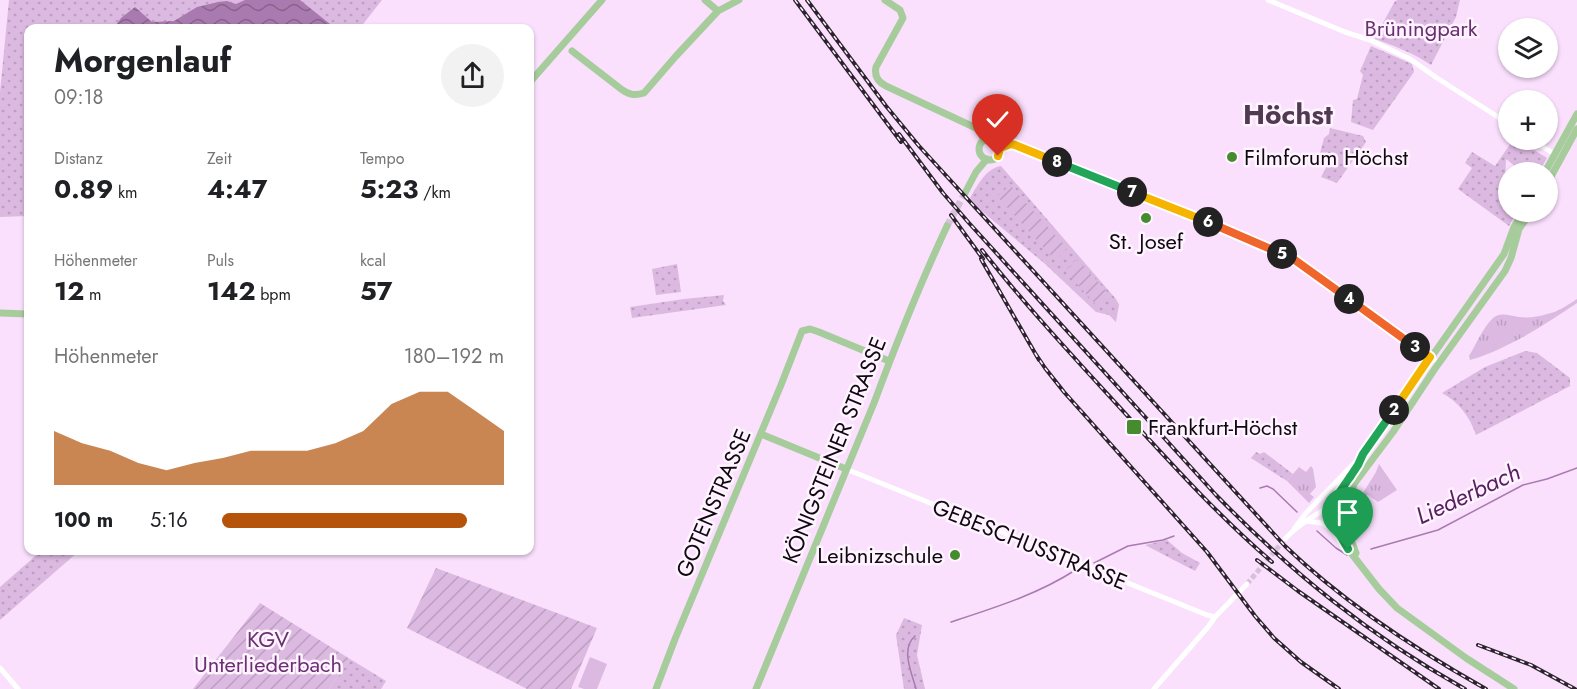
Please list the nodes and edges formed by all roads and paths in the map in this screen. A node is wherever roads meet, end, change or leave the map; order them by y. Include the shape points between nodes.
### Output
1 (602, 0) edge
2 (705, 0) edge
3 (739, 0) edge
4 (885, 0) edge
5 (1268, 0) edge
6 (718, 11) junction
7 (572, 34) junction
8 (572, 51) junction
9 (554, 54) junction
10 (534, 77) edge
11 (1577, 114) edge
12 (1498, 117) edge
13 (1577, 129) edge
14 (984, 141) junction
15 (1000, 148) junction
16 (1548, 150) edge
17 (980, 153) junction
18 (1558, 156) junction
19 (987, 159) junction
20 (1553, 162) edge
21 (1556, 162) edge
22 (976, 172) junction
23 (965, 193) tunnel mouth
24 (1517, 222) edge
25 (1524, 222) edge
26 (947, 226) tunnel mouth
27 (0, 313) edge
28 (24, 314) edge
29 (1430, 357) junction
30 (890, 361) junction
31 (1439, 363) junction
32 (761, 434) junction
33 (1363, 454) junction
34 (846, 469) junction
35 (1354, 484) junction
36 (1333, 505) junction
37 (1306, 521) junction
38 (1294, 529) junction
39 (1339, 534) junction
40 (1286, 539) tunnel mouth
41 (1361, 564) junction
42 (1247, 584) tunnel mouth
43 (1215, 617) junction
44 (0, 668) edge
45 (18, 689) edge
46 (656, 689) edge
47 (756, 689) edge
48 (1154, 689) edge
49 (1514, 689) edge

1 - 7 main road
2 - 6 main road
3 - 6 main road
4 - 14 main road via 903,15 876,67 877,79 976,128
5 - 12 street via 1410,59
6 - 8 main road via 638,95 628,94
7 - 8 main road
7 - 9 main road
8 - 9 main road
9 - 10 main road
11 - 18 main road
13 - 18 main road
14 - 15 main road via 993,139
14 - 17 main road
15 - 19 main road via 998,156
15 - 29 street via 1015,145 1292,258
16 - 18 street
17 - 19 main road
17 - 22 main road
18 - 20 main road
18 - 21 main road
19 - 22 main road
22 - 23 main road
24 - 29 main road via 1504,254
25 - 31 main road via 1505,271
26 - 30 main road, KÖNIGSTEINER STRASSE
27 - 28 main road
29 - 31 street
29 - 33 main road
30 - 32 main road, GOTENSTRASSE via 810,329 802,331
30 - 34 main road, KÖNIGSTEINER STRASSE
31 - 35 main road
32 - 34 main road
32 - 46 main road, GOTENSTRASSE
33 - 36 main road
33 - 38 street
34 - 43 street, GEBESCHUSSTRASSE
34 - 47 main road, KÖNIGSTEINER STRASSE
35 - 36 street
35 - 41 main road via 1347,521
36 - 37 street
36 - 39 main road via 1332,517
37 - 38 street
37 - 39 street via 1327,525
38 - 40 street
39 - 41 main road
41 - 49 main road via 1386,597 1405,614
42 - 43 street
43 - 48 street
44 - 45 street

